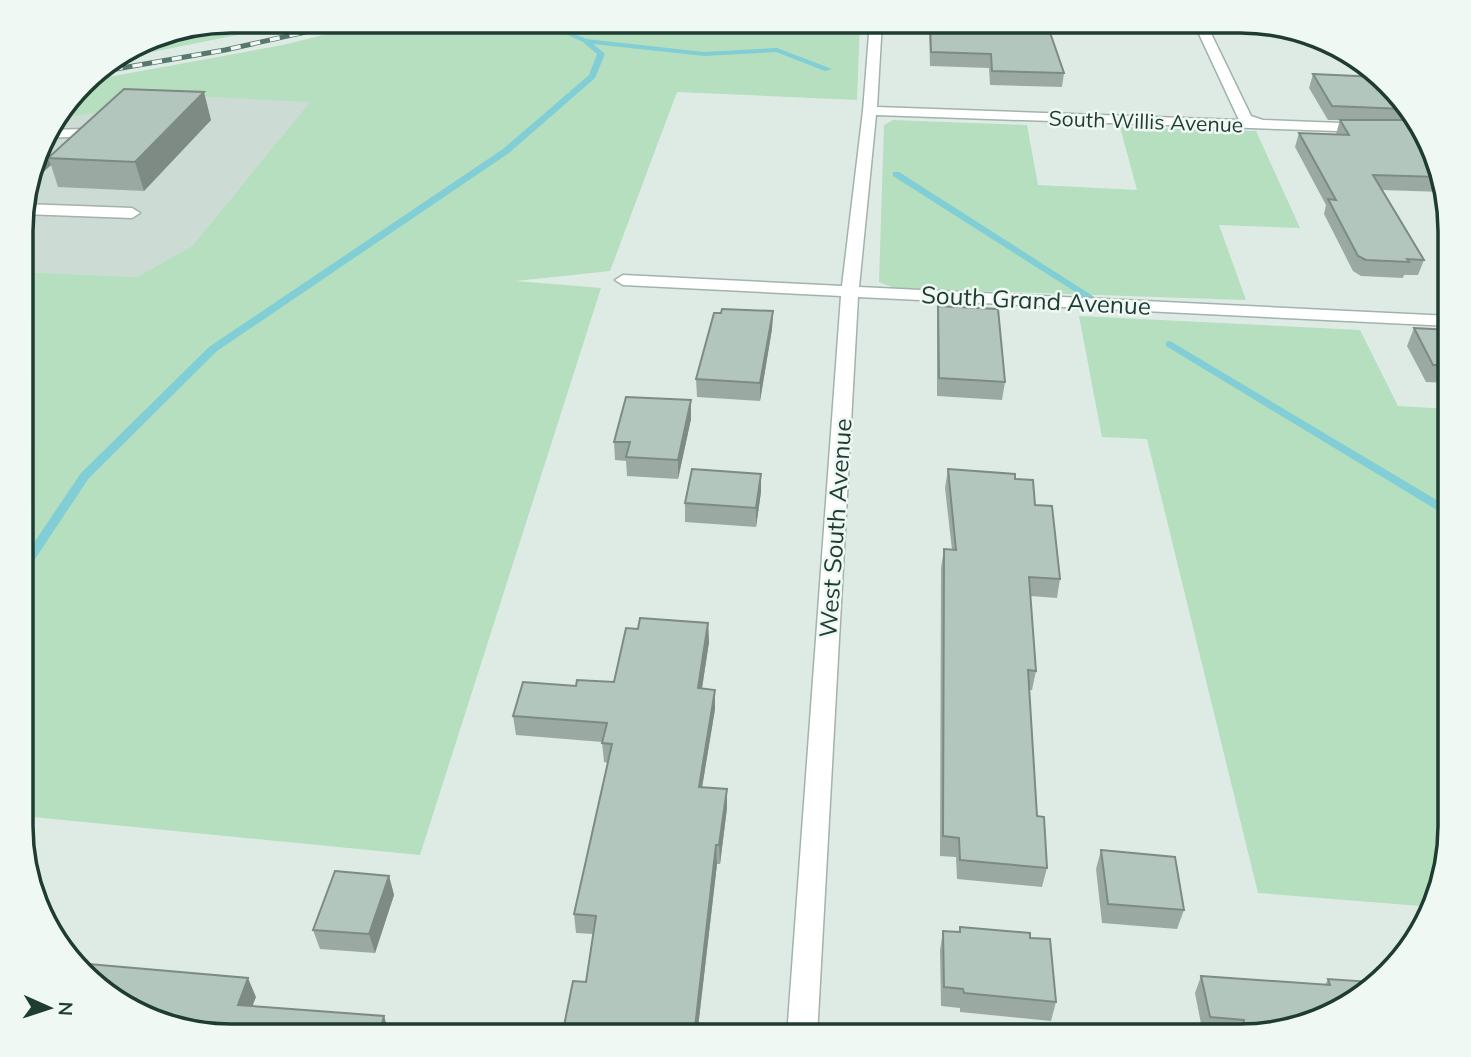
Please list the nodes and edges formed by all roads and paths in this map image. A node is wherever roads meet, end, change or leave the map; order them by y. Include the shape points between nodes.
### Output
1 (875, 34) edge
2 (1205, 34) edge
3 (870, 111) junction
4 (1263, 125) junction
5 (1382, 129) edge
6 (86, 133) edge
7 (59, 134) edge
8 (35, 209) edge
9 (132, 213) dead end
10 (623, 280) dead end
11 (850, 291) junction
12 (1437, 320) edge
13 (803, 1024) edge

1 - 3 street, West South Avenue
2 - 4 street via 1245,119
3 - 4 street, South Willis Avenue
3 - 11 street, West South Avenue
4 - 5 street, South Willis Avenue
6 - 7 street
8 - 9 street
10 - 11 street, South Grand Avenue
11 - 12 street, South Grand Avenue
11 - 13 street, West South Avenue

